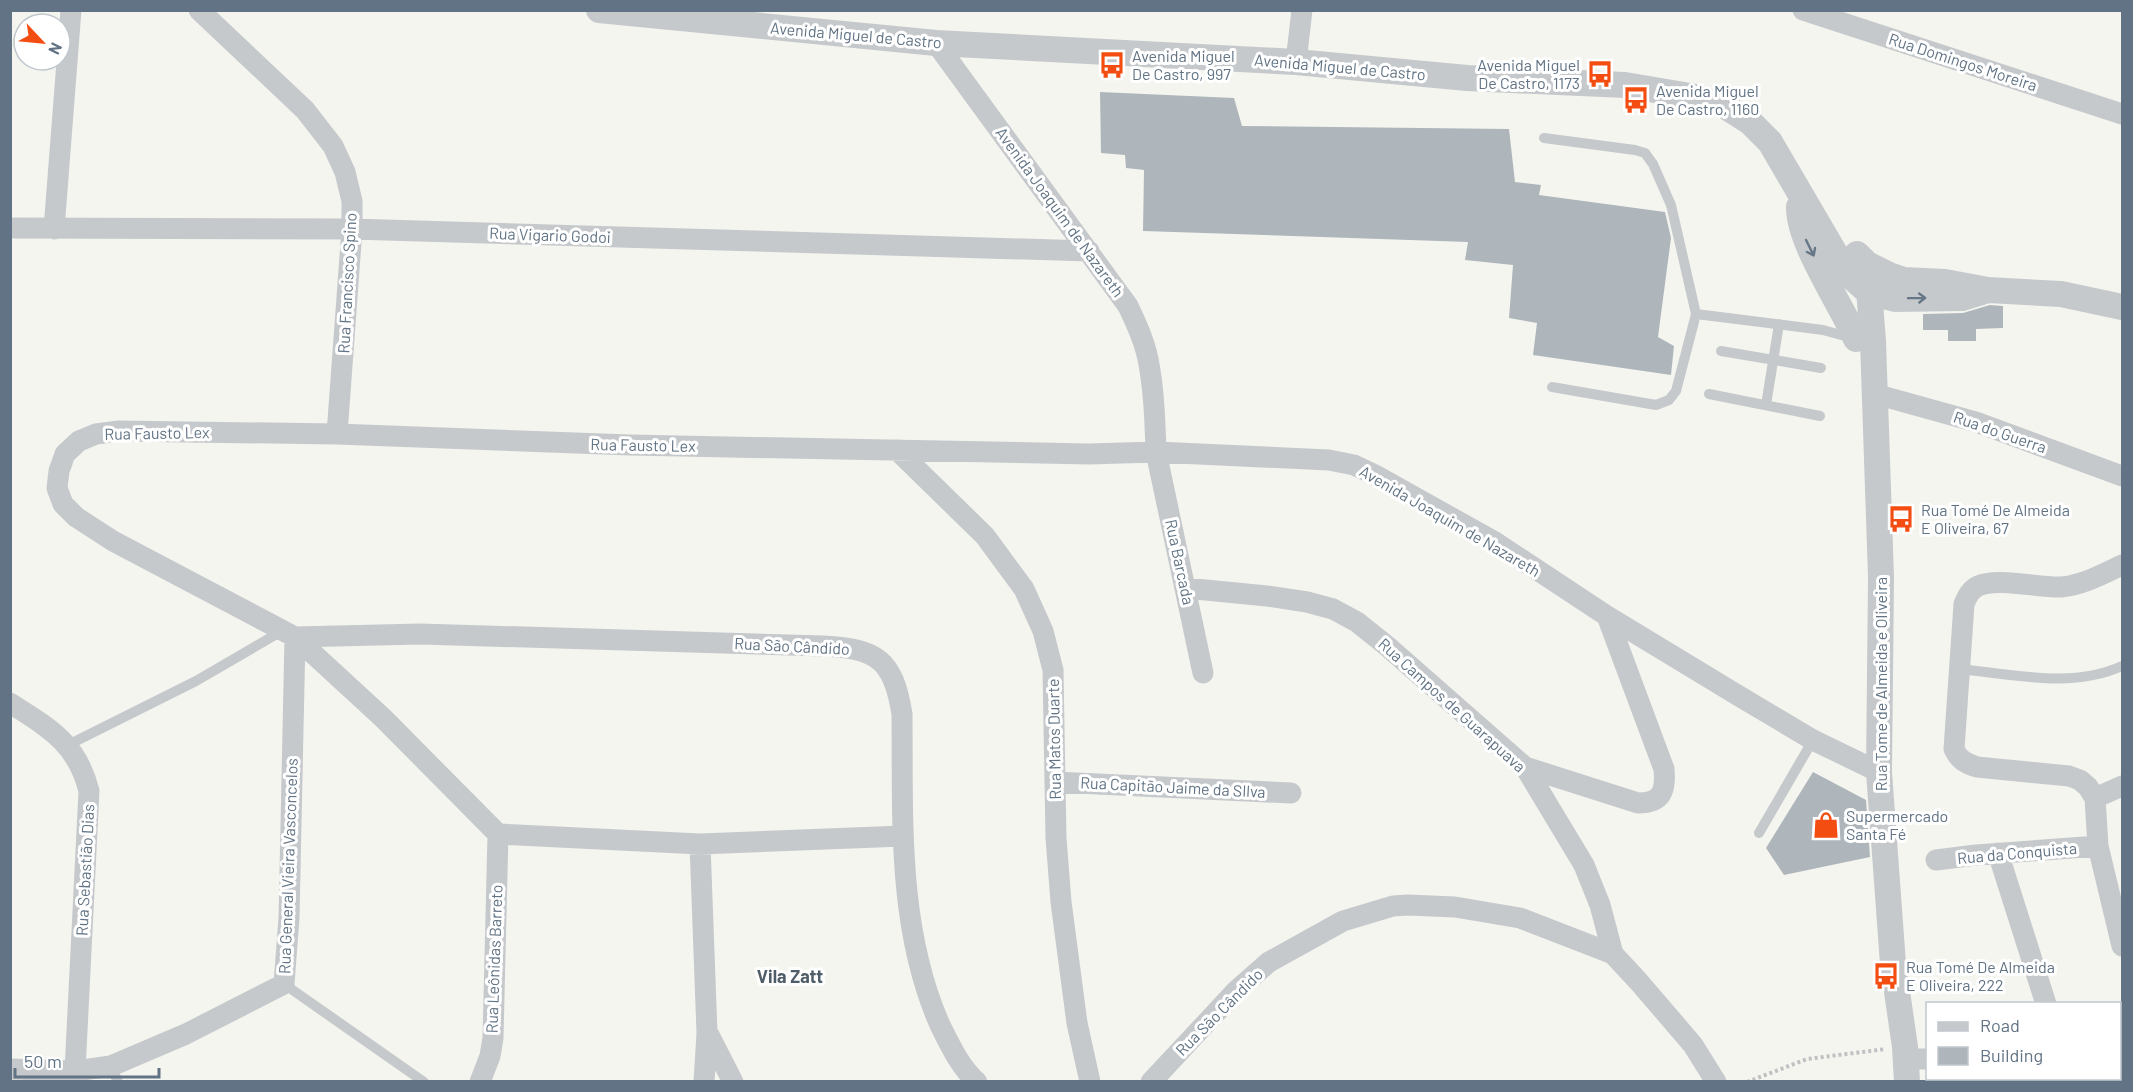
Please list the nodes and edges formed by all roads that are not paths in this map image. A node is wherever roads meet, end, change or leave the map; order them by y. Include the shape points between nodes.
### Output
1 (71, 10) edge
2 (199, 10) edge
3 (600, 10) edge
4 (1302, 10) edge
5 (1803, 10) edge
6 (936, 43) junction
7 (1296, 62) junction
8 (2122, 114) edge
9 (1544, 138) dead end
10 (1797, 186) junction
11 (10, 228) edge
12 (54, 229) junction
13 (352, 229) junction
14 (1089, 251) junction
15 (1856, 268) junction
16 (1988, 290) junction
17 (1868, 292) junction
18 (2122, 307) edge
19 (1696, 314) junction
20 (1779, 324) junction
21 (1856, 339) junction
22 (1721, 351) dead end
23 (1773, 360) junction
24 (1821, 368) dead end
25 (1552, 387) dead end
26 (1875, 393) junction
27 (1708, 394) dead end
28 (1766, 405) junction
29 (1820, 416) dead end
30 (337, 434) junction
31 (897, 450) junction
32 (1156, 452) junction
33 (2122, 476) edge
34 (2122, 565) edge
35 (1185, 588) junction
36 (1607, 616) junction
37 (288, 634) junction
38 (2122, 666) edge
39 (1959, 669) junction
40 (1203, 673) dead end
41 (10, 703) edge
42 (1813, 740) junction
43 (68, 746) junction
44 (1525, 767) junction
45 (1879, 772) junction
46 (1055, 782) junction
47 (2122, 786) edge
48 (1291, 793) dead end
49 (2095, 798) junction
50 (1759, 833) dead end
51 (498, 834) junction
52 (903, 836) junction
53 (700, 844) junction
54 (2098, 846) junction
55 (1998, 853) junction
56 (1936, 860) dead end
57 (2122, 946) edge
58 (1612, 954) junction
59 (284, 984) junction
60 (2045, 1002) edge
61 (707, 1033) junction
62 (1911, 1062) edge
63 (10, 1069) edge
64 (75, 1071) junction
65 (115, 1074) edge
66 (424, 1082) edge
67 (480, 1082) edge
68 (704, 1082) edge
69 (734, 1082) edge
70 (978, 1082) edge
71 (1090, 1082) edge
72 (1151, 1082) edge
73 (1716, 1082) edge

1 - 12 street
2 - 13 street, Rua Francisco Spino via 304,110 333,146 350,191
3 - 6 street, Avenida Miguel de Castro
4 - 7 street
5 - 8 street, Rua Domingos Moreira
6 - 7 street, Avenida Miguel de Castro
6 - 14 street, Avenida Joaquim de Nazareth
7 - 10 street, Avenida Miguel de Castro via 1467,78 1625,85 1696,96 1725,106 1750,122 1770,142
9 - 19 lane via 1645,153 1674,212
10 - 15 street, Avenida Miguel de Castro
10 - 15 street, Avenida Miguel de Castro via 1821,208 1848,245
10 -> 21 street via 1798,218 1806,240
11 - 12 street, Rua Vigario Godoi
12 - 13 street, Rua Vigario Godoi
13 - 14 street, Rua Vigario Godoi
13 - 30 street, Rua Francisco Spino
14 - 32 street, Avenida Joaquim de Nazareth via 1128,306 1148,357
15 - 16 street, Avenida Miguel de Castro via 1904,280
15 - 17 street, Rua Tome de Almeida e Oliveira
15 - 21 street, Rua Tome de Almeida e Oliveira
17 -> 16 street, Avenida Miguel de Castro via 1895,299 1962,298
16 - 18 street, Avenida Miguel de Castro via 2061,294
17 - 26 street, Rua Tome de Almeida e Oliveira
19 - 20 lane
19 - 25 lane via 1676,391 1668,400 1656,405
20 - 21 lane
20 - 23 lane
21 - 26 street, Rua Tome de Almeida e Oliveira
22 - 23 lane
23 - 24 lane
23 - 28 lane
26 - 33 street, Rua do Guerra via 1976,422
26 - 45 street, Rua Tome de Almeida e Oliveira via 1881,577
27 - 28 lane
28 - 29 lane
30 - 31 street, Rua Fausto Lex via 630,446
30 - 37 street, Rua Fausto Lex via 118,431 79,441 66,454 59,471 57,488 63,504 94,530
31 - 32 street, Rua Fausto Lex
31 - 46 street, Rua Matos Duarte via 985,536 1029,599 1043,631 1053,670
32 - 35 street, Rua Barcada
32 - 36 street, Avenida Joaquim de Nazareth via 1329,460 1354,465 1494,542
34 - 39 street via 2085,582 2061,587 1993,583 1977,586 1964,604
35 - 40 street, Rua Barcada
35 - 44 street, Rua Campos de Guarapuava via 1267,596 1333,609 1387,646
36 - 42 street, Avenida Joaquim de Nazareth
36 - 44 street via 1664,770 1663,793 1648,803 1638,803
37 - 43 lane
37 - 51 street, Rua Fausto Lex via 383,718
37 - 52 street, Rua São Cândido via 420,634 812,646 864,651 884,666 899,695
37 - 59 street, Rua General Vieira Vasconcelos via 289,918
38 - 39 lane via 2106,674 2082,678
39 - 49 street via 1954,749 1958,757 1977,767 2069,776 2080,780
41 - 43 street, Rua Sebastião Dias
42 - 45 street, Avenida Joaquim de Nazareth
42 - 50 lane
43 - 64 street, Rua Sebastião Dias via 79,761 89,791
44 - 58 street, Rua Campos de Guarapuava via 1584,866 1600,906
45 - 62 street, Rua Tome de Almeida e Oliveira via 1893,963
46 - 48 street, Rua Capitão Jaime da SIlva
46 - 71 street, Rua Matos Duarte via 1061,902 1077,1023
47 - 49 street
49 - 54 street
51 - 53 street
51 - 67 street, Rua Leônidas Barreto via 493,1038
52 - 53 street
52 - 70 street, Rua São Cândido via 914,940 930,1001 952,1052
53 - 61 street
54 - 55 street, Rua da Conquista
54 - 57 street
55 - 56 street, Rua da Conquista
55 - 60 street
58 - 72 street, Rua São Cândido via 1520,918 1455,907 1393,906 1342,921 1269,962 1236,991
58 - 73 street, Rua São Cândido via 1693,1045
59 - 65 street, Rua General Vieira Vasconcelos
59 - 66 lane
61 - 68 street
61 - 69 street
63 - 64 street, Rua General Vieira Vasconcelos
64 - 65 street, Rua General Vieira Vasconcelos

